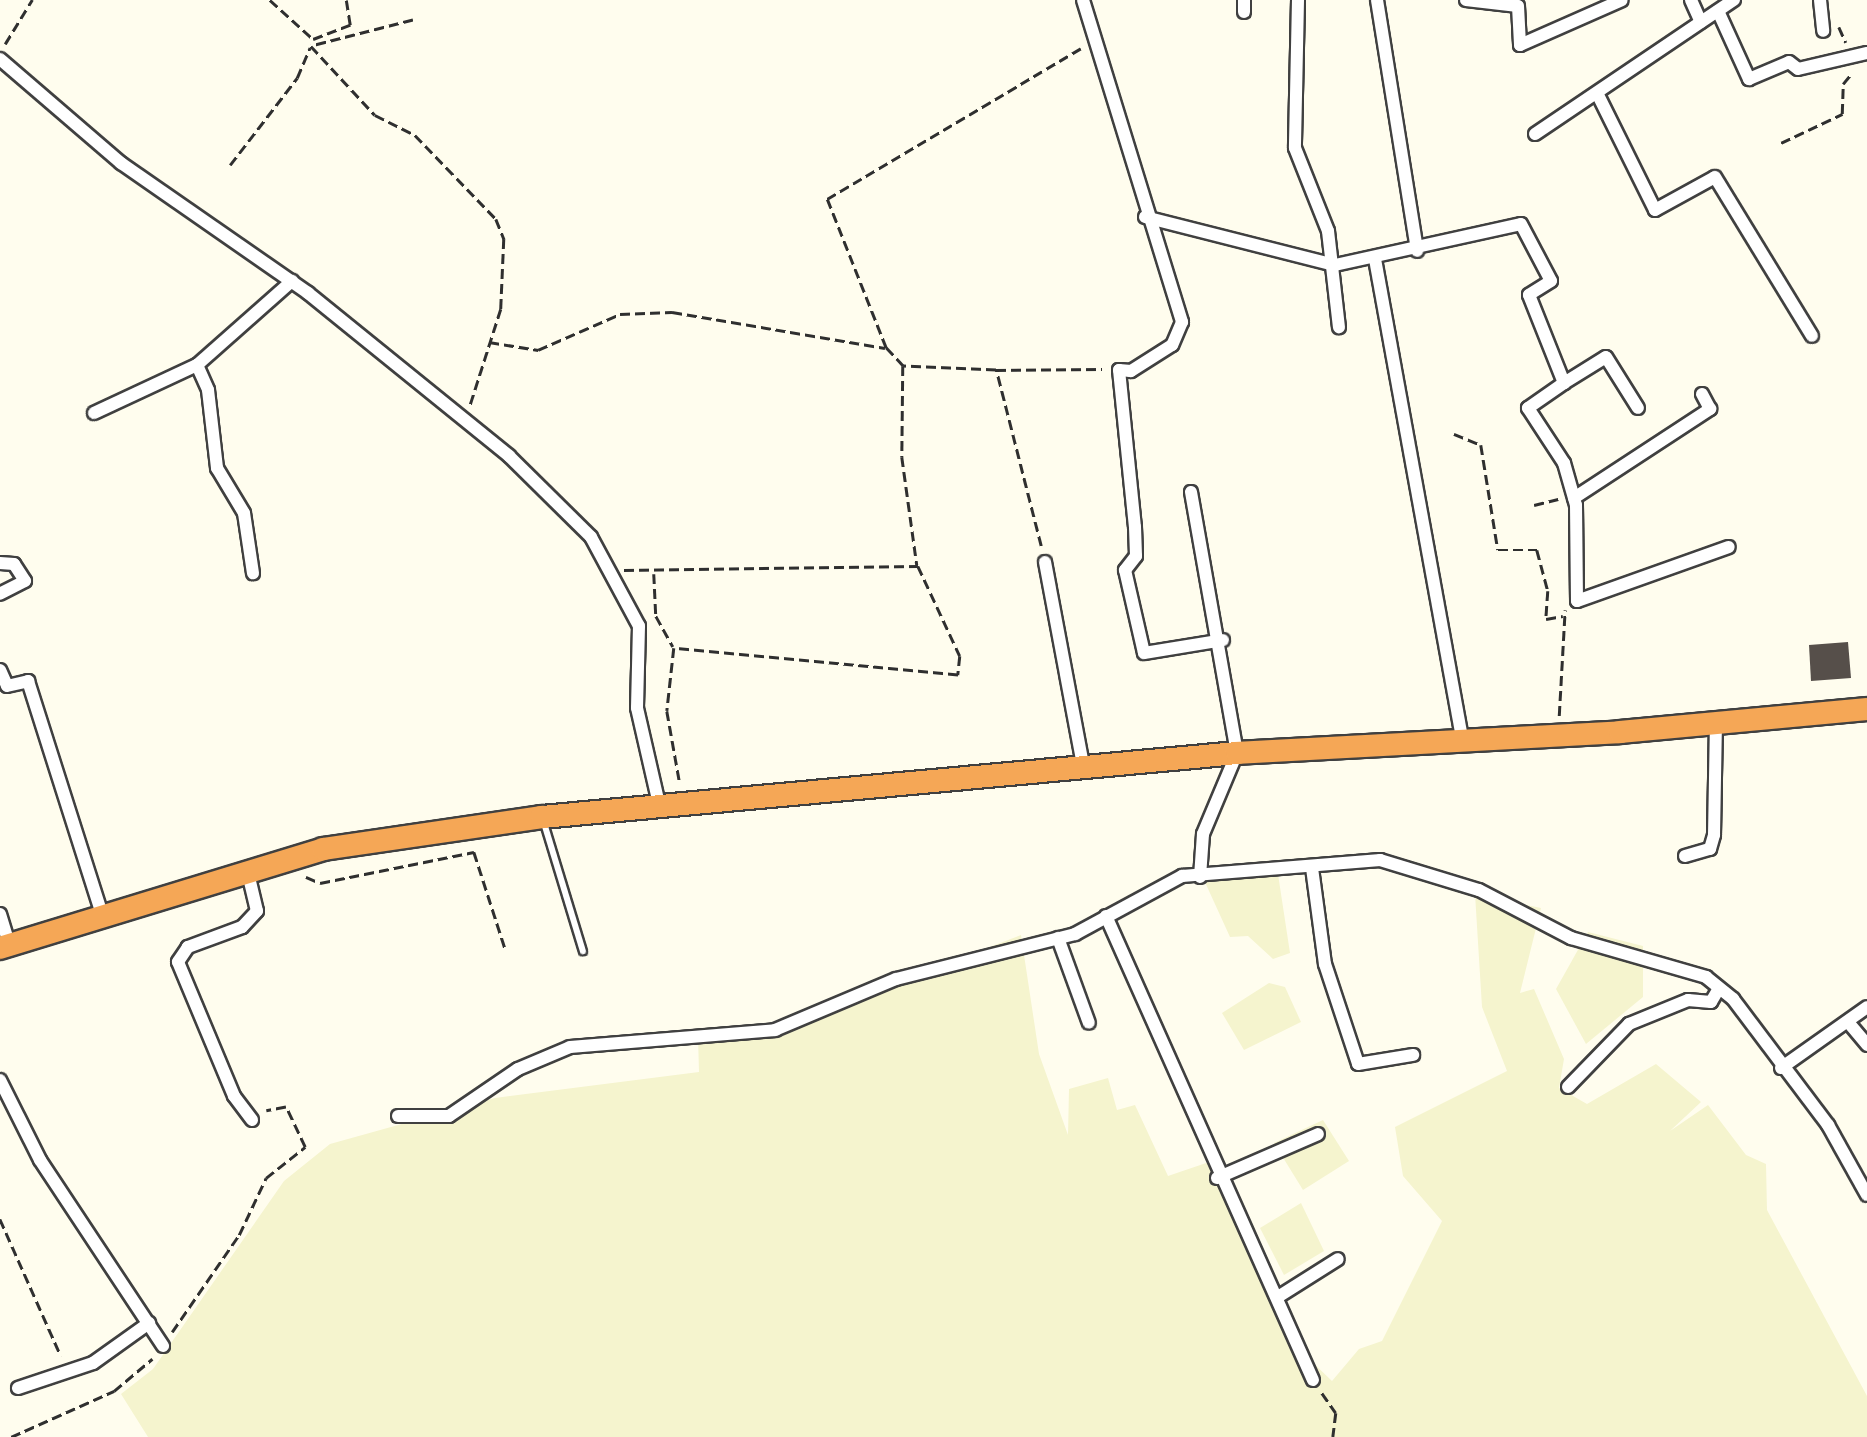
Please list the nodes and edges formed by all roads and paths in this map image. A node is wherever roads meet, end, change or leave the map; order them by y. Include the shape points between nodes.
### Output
1 (32, 0) edge
2 (270, 0) edge
3 (346, 0) edge
4 (1083, 0) edge
5 (1298, 0) edge
6 (1377, 0) edge
7 (1466, 0) edge
8 (1622, 0) edge
9 (1691, 0) edge
10 (1734, 0) edge
11 (1820, 0) edge
12 (1520, 3) edge
13 (1718, 11) junction
14 (1833, 17) dead end
15 (413, 20) dead end
16 (1700, 22) junction
17 (1823, 30) dead end
18 (1095, 38) junction
19 (311, 46) junction
20 (1850, 53) junction
21 (1867, 53) edge
22 (0, 60) edge
23 (1599, 97) junction
24 (1535, 134) dead end
25 (1781, 144) dead end
26 (230, 165) dead end
27 (1146, 218) junction
28 (1417, 251) junction
29 (1375, 259) junction
30 (1335, 265) junction
31 (292, 281) junction
32 (1339, 327) dead end
33 (1812, 336) dead end
34 (489, 342) junction
35 (886, 348) junction
36 (198, 365) junction
37 (902, 366) junction
38 (996, 370) junction
39 (1118, 370) junction
40 (1564, 383) junction
41 (1702, 394) dead end
42 (1638, 408) dead end
43 (94, 413) dead end
44 (466, 422) junction
45 (1454, 434) dead end
46 (1192, 492) dead end
47 (1574, 498) junction
48 (1534, 505) dead end
49 (1729, 548) dead end
50 (1045, 562) joint
51 (0, 563) edge
52 (918, 566) junction
53 (613, 569) junction
54 (253, 573) dead end
55 (654, 573) junction
56 (0, 594) edge
57 (1577, 601) junction
58 (1563, 616) junction
59 (1223, 640) junction
60 (674, 648) junction
61 (1, 675) edge
62 (1867, 709) edge
63 (1716, 724) junction
64 (1558, 736) junction
65 (1463, 741) junction
66 (1237, 753) junction
67 (1082, 766) junction
68 (683, 802) junction
69 (658, 804) junction
70 (542, 817) junction
71 (1685, 856) dead end
72 (1312, 868) junction
73 (247, 869) junction
74 (295, 872) dead end
75 (1200, 877) junction
76 (0, 914) edge
77 (102, 914) junction
78 (1106, 916) junction
79 (1058, 938) junction
80 (5, 946) edge
81 (506, 948) dead end
82 (582, 951) dead end
83 (1719, 988) junction
84 (1867, 1007) edge
85 (1848, 1022) junction
86 (1089, 1024) dead end
87 (1867, 1045) edge
88 (1413, 1055) dead end
89 (1780, 1068) junction
90 (0, 1080) edge
91 (1568, 1087) dead end
92 (5, 1104) edge
93 (398, 1116) dead end
94 (252, 1120) joint
95 (1318, 1134) dead end
96 (1217, 1178) junction
97 (1867, 1195) edge
98 (0, 1219) edge
99 (1338, 1258) dead end
100 (1282, 1295) junction
101 (149, 1323) junction
102 (163, 1346) junction
103 (68, 1371) junction
104 (1313, 1380) joint
105 (18, 1388) dead end
106 (11, 1437) edge
107 (1333, 1437) edge

1 - 22 path
2 - 3 path via 313,38 350,25
4 - 18 street
5 - 30 street via 1295,148
6 - 28 street
7 - 12 street
8 - 12 street via 1520,45
9 - 16 street
10 - 13 street
11 - 17 street
13 - 16 street
13 - 20 street via 1749,79 1789,62 1798,69
14 - 20 path
15 - 19 path
16 - 23 street
18 - 27 street
18 - 35 path via 827,198
19 - 26 path via 297,78
19 - 34 path via 375,114 415,135 496,218 504,239 500,309
20 - 21 street
20 - 25 path via 1855,65 1843,84 1842,114
22 - 31 street via 122,162
23 - 24 street
23 - 33 street via 1655,210 1715,177
27 - 30 street
27 - 39 street via 1182,332 1131,371
28 - 29 street
28 - 40 street via 1520,224 1551,281 1529,295
29 - 30 street
29 - 65 street
30 - 32 street
31 - 36 street
31 - 44 street
34 - 35 path via 538,350 620,314 672,312
34 - 44 path
35 - 37 path
36 - 43 street
36 - 54 street via 208,390 217,468 244,512
37 - 38 path
37 - 52 path via 902,457
38 - 39 path
38 - 50 path
39 - 59 street via 1135,527 1136,556 1125,570 1144,653
40 - 42 street via 1606,357
40 - 47 street via 1528,408 1564,463
41 - 47 street via 1710,409
44 - 53 street via 552,496
45 - 58 path via 1481,445 1498,550 1537,550 1548,592 1546,619
46 - 59 street
47 - 48 path via 1547,496
47 - 57 street
49 - 57 street
50 - 67 street
51 - 56 street via 14,564 25,582
52 - 55 path via 745,563
52 - 60 path via 942,606 960,656 958,675
53 - 55 path
53 - 69 street via 638,626 637,708
55 - 60 path via 656,616
57 - 58 path
58 - 64 path
59 - 66 street
60 - 68 path via 666,711
61 - 77 street via 6,686 28,680
62 - 63 highway
63 - 64 highway
63 - 71 street via 1714,835 1710,849
64 - 65 highway
65 - 66 highway
66 - 67 highway
66 - 75 street via 1204,834
67 - 68 highway
68 - 69 highway
69 - 70 highway
70 - 73 highway via 323,850
70 - 82 lane
72 - 75 street
72 - 83 street via 1380,860 1418,866 1571,938
72 - 88 street via 1325,964 1358,1064
73 - 77 highway
73 - 94 street via 256,910 242,927 188,947 178,962 234,1096
74 - 81 path via 320,884 474,852
75 - 78 street via 1182,876
76 - 80 street
77 - 80 highway
78 - 79 street
78 - 96 street
79 - 86 street
79 - 93 street via 896,979 758,1035 641,1036 570,1047 518,1069 450,1116
83 - 89 street
83 - 91 street via 1711,1002 1688,1000 1630,1024
84 - 85 street
85 - 87 street
85 - 89 street
89 - 97 street via 1828,1125
90 - 92 street
92 - 101 street
94 - 102 path via 286,1107 305,1147 266,1178
95 - 96 street
96 - 100 street
98 - 103 path
99 - 100 street
100 - 104 street
101 - 102 street
101 - 103 street
102 - 106 path via 114,1391
103 - 105 street
104 - 107 path via 1336,1414

